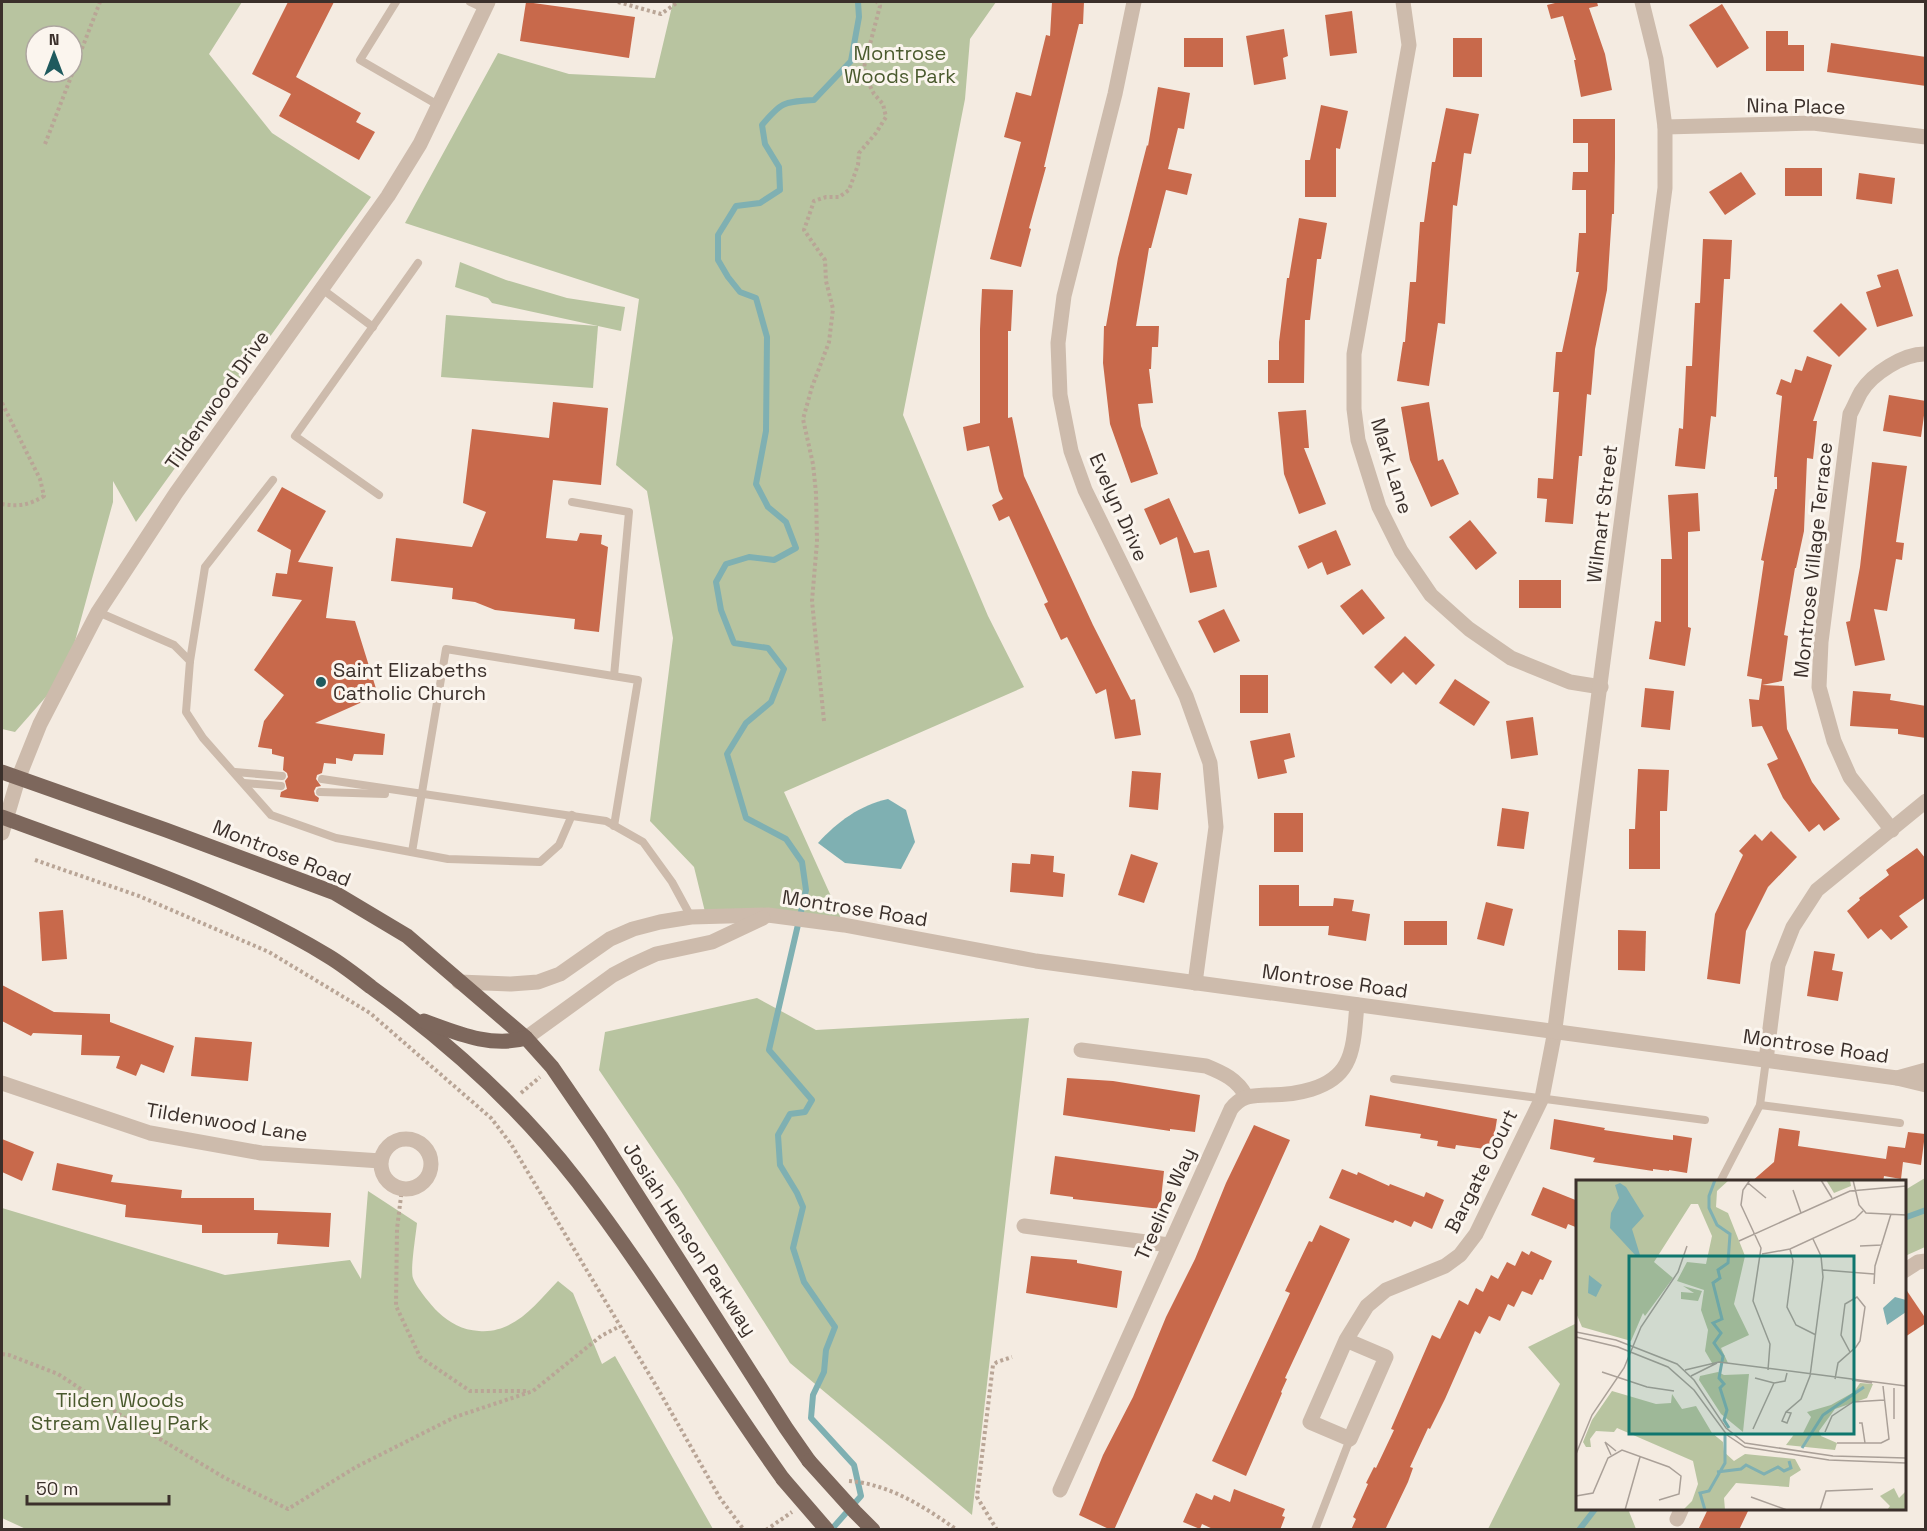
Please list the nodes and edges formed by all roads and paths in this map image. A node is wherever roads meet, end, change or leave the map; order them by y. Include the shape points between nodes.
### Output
1 (100, 2) edge
2 (396, 2) edge
3 (470, 2) edge
4 (618, 2) edge
5 (678, 2) edge
6 (877, 2) edge
7 (1134, 2) edge
8 (1403, 2) edge
9 (1642, 2) edge
10 (881, 4) edge
11 (486, 5) edge
12 (438, 105) junction
13 (1665, 127) junction
14 (1926, 136) edge
15 (45, 144) dead end
16 (418, 263) dead end
17 (321, 289) junction
18 (373, 327) junction
19 (1926, 354) edge
20 (2, 403) edge
21 (273, 480) dead end
22 (379, 495) dead end
23 (572, 502) dead end
24 (2, 504) edge
25 (98, 612) junction
26 (190, 661) junction
27 (614, 676) junction
28 (1601, 687) junction
29 (824, 721) dead end
30 (2, 772) edge
31 (235, 772) junction
32 (282, 776) dead end
33 (18, 778) junction
34 (321, 780) dead end
35 (244, 783) junction
36 (281, 786) dead end
37 (320, 792) dead end
38 (421, 796) junction
39 (1926, 801) edge
40 (572, 815) junction
41 (3, 823) edge
42 (614, 826) junction
43 (1892, 830) junction
44 (412, 852) junction
45 (35, 860) dead end
46 (768, 915) junction
47 (691, 917) junction
48 (459, 982) junction
49 (1195, 983) junction
50 (1357, 1005) junction
51 (415, 1018) junction
52 (1555, 1031) junction
53 (526, 1038) junction
54 (1081, 1050) dead end
55 (1766, 1060) junction
56 (1926, 1070) edge
57 (541, 1076) dead end
58 (1897, 1078) junction
59 (1394, 1079) dead end
60 (2, 1083) edge
61 (1926, 1085) edge
62 (518, 1096) dead end
63 (1246, 1096) junction
64 (1542, 1098) junction
65 (1760, 1105) junction
66 (1705, 1120) dead end
67 (1900, 1123) dead end
68 (381, 1161) junction
69 (1721, 1180) edge
70 (402, 1188) junction
71 (1024, 1226) dead end
72 (1169, 1245) junction
73 (1926, 1261) edge
74 (1906, 1270) edge
75 (620, 1326) junction
76 (1346, 1340) junction
77 (2, 1354) edge
78 (1012, 1357) dead end
79 (533, 1391) junction
80 (1350, 1439) junction
81 (846, 1481) dead end
82 (1060, 1490) dead end
83 (744, 1530) edge
84 (827, 1530) edge
85 (873, 1530) edge
86 (957, 1530) edge
87 (997, 1530) edge
88 (1315, 1530) edge

1 - 15 path
2 - 12 lane via 360,60
3 - 11 lane
4 - 5 path via 661,14
6 - 10 path
7 - 49 street, Evelyn Drive via 1064,296 1058,343 1060,395 1071,451 1085,490 1186,696 1210,764 1216,827
8 - 28 street, Mark Lane via 1409,45 1354,354 1358,440 1379,507 1401,551 1431,595 1468,629 1512,658 1570,682
9 - 13 street, Wilmart Street via 1656,59
10 - 29 path via 864,67 886,117 859,153 849,190 839,197 814,201 804,230 825,260 833,309 829,342 803,419 816,493 812,601
11 - 12 street, Tildenwood Drive
12 - 17 street, Tildenwood Drive via 420,144 388,195
13 - 14 street, Nina Place via 1813,123
13 - 28 street, Wilmart Street via 1665,188
16 - 18 lane
17 - 18 lane
17 - 25 street, Tildenwood Drive via 176,493
18 - 22 lane via 295,436
19 - 43 street, Montrose Village Terrace via 1916,354 1886,367 1862,390 1850,414 1821,642 1819,687 1834,741 1850,777
20 - 24 path via 40,479 44,496 29,505
21 - 26 lane via 205,567
23 - 27 lane via 629,512
25 - 26 lane via 174,645
25 - 33 street, Tildenwood Drive via 40,724
26 - 31 lane via 186,712 203,738
27 - 38 lane via 446,648
27 - 42 lane via 638,680
28 - 52 street, Wilmart Street
30 - 33 main road, Montrose Road
31 - 32 lane
31 - 35 lane
33 - 41 street, Tildenwood Drive
33 - 48 main road, Montrose Road via 334,893 407,936
34 - 38 lane
35 - 36 lane
35 - 44 lane via 271,815 336,838
37 - 38 lane
38 - 40 lane
38 - 44 lane
39 - 43 street
40 - 42 lane
40 - 44 lane via 559,845 540,862 448,859
41 - 51 main road via 156,874 247,913 328,956
42 - 47 lane via 643,842
43 - 55 street via 1817,890 1792,927 1778,965
45 - 75 path via 139,896 269,952 370,1013 491,1118 511,1144
46 - 47 street, Montrose Road
46 - 49 street, Montrose Road via 844,925 1036,962
46 - 53 street, Montrose Road via 712,942 656,954 634,964
47 - 48 street, Montrose Road via 633,929 610,939 560,974 538,982
48 - 53 main road, Josiah Henson Parkway
49 - 50 street, Montrose Road
50 - 52 street, Montrose Road
50 - 63 street via 1347,1064 1334,1080 1302,1092
51 - 53 main road via 477,1039 511,1042
51 - 84 main road, bridge via 486,1080 577,1181 783,1479
52 - 55 street, Montrose Road
52 - 64 street, Bargate Court
53 - 85 main road, Josiah Henson Parkway, bridge via 552,1067 600,1137 780,1419 810,1461
54 - 63 street via 1206,1066 1235,1080
55 - 58 street, Montrose Road
55 - 65 lane
56 - 58 street, Montrose Road
57 - 62 path
58 - 61 street, Montrose Road
59 - 64 lane
60 - 68 street, Tildenwood Lane via 150,1133 261,1153
63 - 72 street, Treeline Way via 1231,1109
64 - 66 lane
64 - 76 street, Bargate Court via 1476,1234 1460,1256 1386,1290 1367,1306
65 - 67 lane
65 - 69 lane
68 - 70 street via 385,1177
68 - 70 street via 396,1141 405,1139 427,1150 428,1175 416,1187
70 - 79 path via 396,1305 420,1357 470,1390
71 - 72 street
72 - 82 street, Treeline Way
73 - 74 street
75 - 79 path via 601,1336
75 - 83 path via 720,1498
76 - 80 street, Bargate Court via 1310,1422
76 - 80 street via 1386,1357
77 - 79 path via 58,1374 225,1478 288,1509 356,1467 455,1417
78 - 87 path via 993,1365 977,1497
80 - 88 lane
81 - 86 path via 868,1482 924,1505

